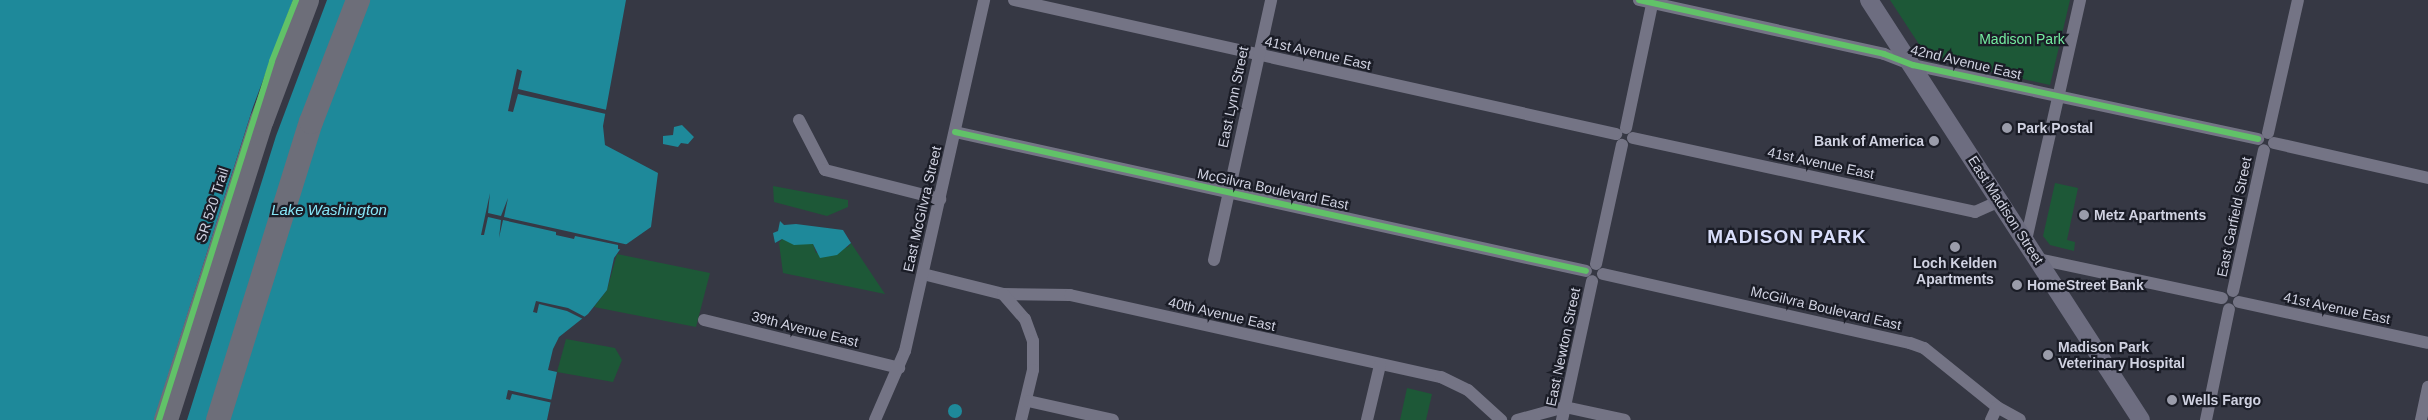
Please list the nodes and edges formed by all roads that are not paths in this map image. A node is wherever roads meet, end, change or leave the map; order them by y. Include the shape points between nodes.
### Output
1 (307, 0) edge
2 (358, 0) edge
3 (984, 0) edge
4 (1014, 0) edge
5 (1271, 0) edge
6 (1639, 0) edge
7 (2080, 0) edge
8 (2298, 0) edge
9 (1653, 2) edge
10 (1872, 3) edge
11 (1258, 55) junction
12 (1913, 65) junction
13 (2058, 96) junction
14 (799, 120) dead end
15 (955, 132) junction
16 (1624, 136) junction
17 (2266, 141) junction
18 (2428, 178) edge
19 (1228, 192) junction
20 (940, 199) junction
21 (2000, 201) junction
22 (2026, 240) junction
23 (2038, 259) junction
24 (1214, 260) dead end
25 (1594, 272) junction
26 (923, 274) junction
27 (1003, 294) junction
28 (2231, 300) junction
29 (704, 320) dead end
30 (2428, 344) edge
31 (1380, 365) junction
32 (899, 368) junction
33 (2428, 387) edge
34 (1028, 401) junction
35 (1565, 407) junction
36 (1997, 407) junction
37 (166, 420) edge
38 (218, 420) edge
39 (874, 420) edge
40 (1021, 420) edge
41 (1113, 420) edge
42 (1367, 420) edge
43 (1500, 420) edge
44 (1517, 420) edge
45 (1562, 420) edge
46 (1625, 420) edge
47 (1991, 420) edge
48 (2020, 420) edge
49 (2141, 420) edge
50 (2206, 420) edge
51 (2421, 420) edge

1 - 37 highway via 262,120
2 - 38 highway via 311,122
3 - 15 street, East McGilvra Street
4 - 11 street, 41st Avenue East
5 - 11 street, East Lynn Street
6 - 9 street, 42nd Avenue East
7 - 13 street
8 - 17 street, East Garfield Street
9 - 12 street, 42nd Avenue East via 1884,54
9 - 16 street, East Newton Street
10 - 12 street, East Madison Street
11 - 16 street, 41st Avenue East
11 - 19 street, East Lynn Street
12 - 13 street, 42nd Avenue East
12 - 21 street, East Madison Street
13 - 17 street, 42nd Avenue East
13 - 22 street
14 - 20 street via 825,170
15 - 19 street, McGilvra Boulevard East
15 - 20 street, East McGilvra Street
16 - 21 street, 41st Avenue East via 1975,212
16 - 25 street, East Newton Street
17 - 18 street, 42nd Avenue East
17 - 28 street, East Garfield Street
19 - 24 street, East Lynn Street
19 - 25 street, McGilvra Boulevard East
20 - 26 street, East McGilvra Street
21 - 22 street, East Madison Street
22 - 23 street, East Madison Street
23 - 28 street, 41st Avenue East
23 - 49 street, East Madison Street
25 - 35 street, East Newton Street
25 - 36 street, McGilvra Boulevard East via 1910,342 1938,358
26 - 27 street, 40th Avenue East
26 - 32 street, East McGilvra Street
27 - 31 street, 40th Avenue East via 1070,295
27 - 34 street via 1025,319 1033,341
28 - 30 street, 41st Avenue East
28 - 50 street, East Garfield Street
29 - 32 street, 39th Avenue East
31 - 42 street
31 - 43 street, 40th Avenue East via 1455,384 1468,390
32 - 39 street, East McGilvra Street
33 - 51 street
34 - 40 street
34 - 41 street
35 - 44 street
35 - 45 street, East Newton Street
35 - 46 street
36 - 47 street
36 - 48 street, McGilvra Boulevard East

